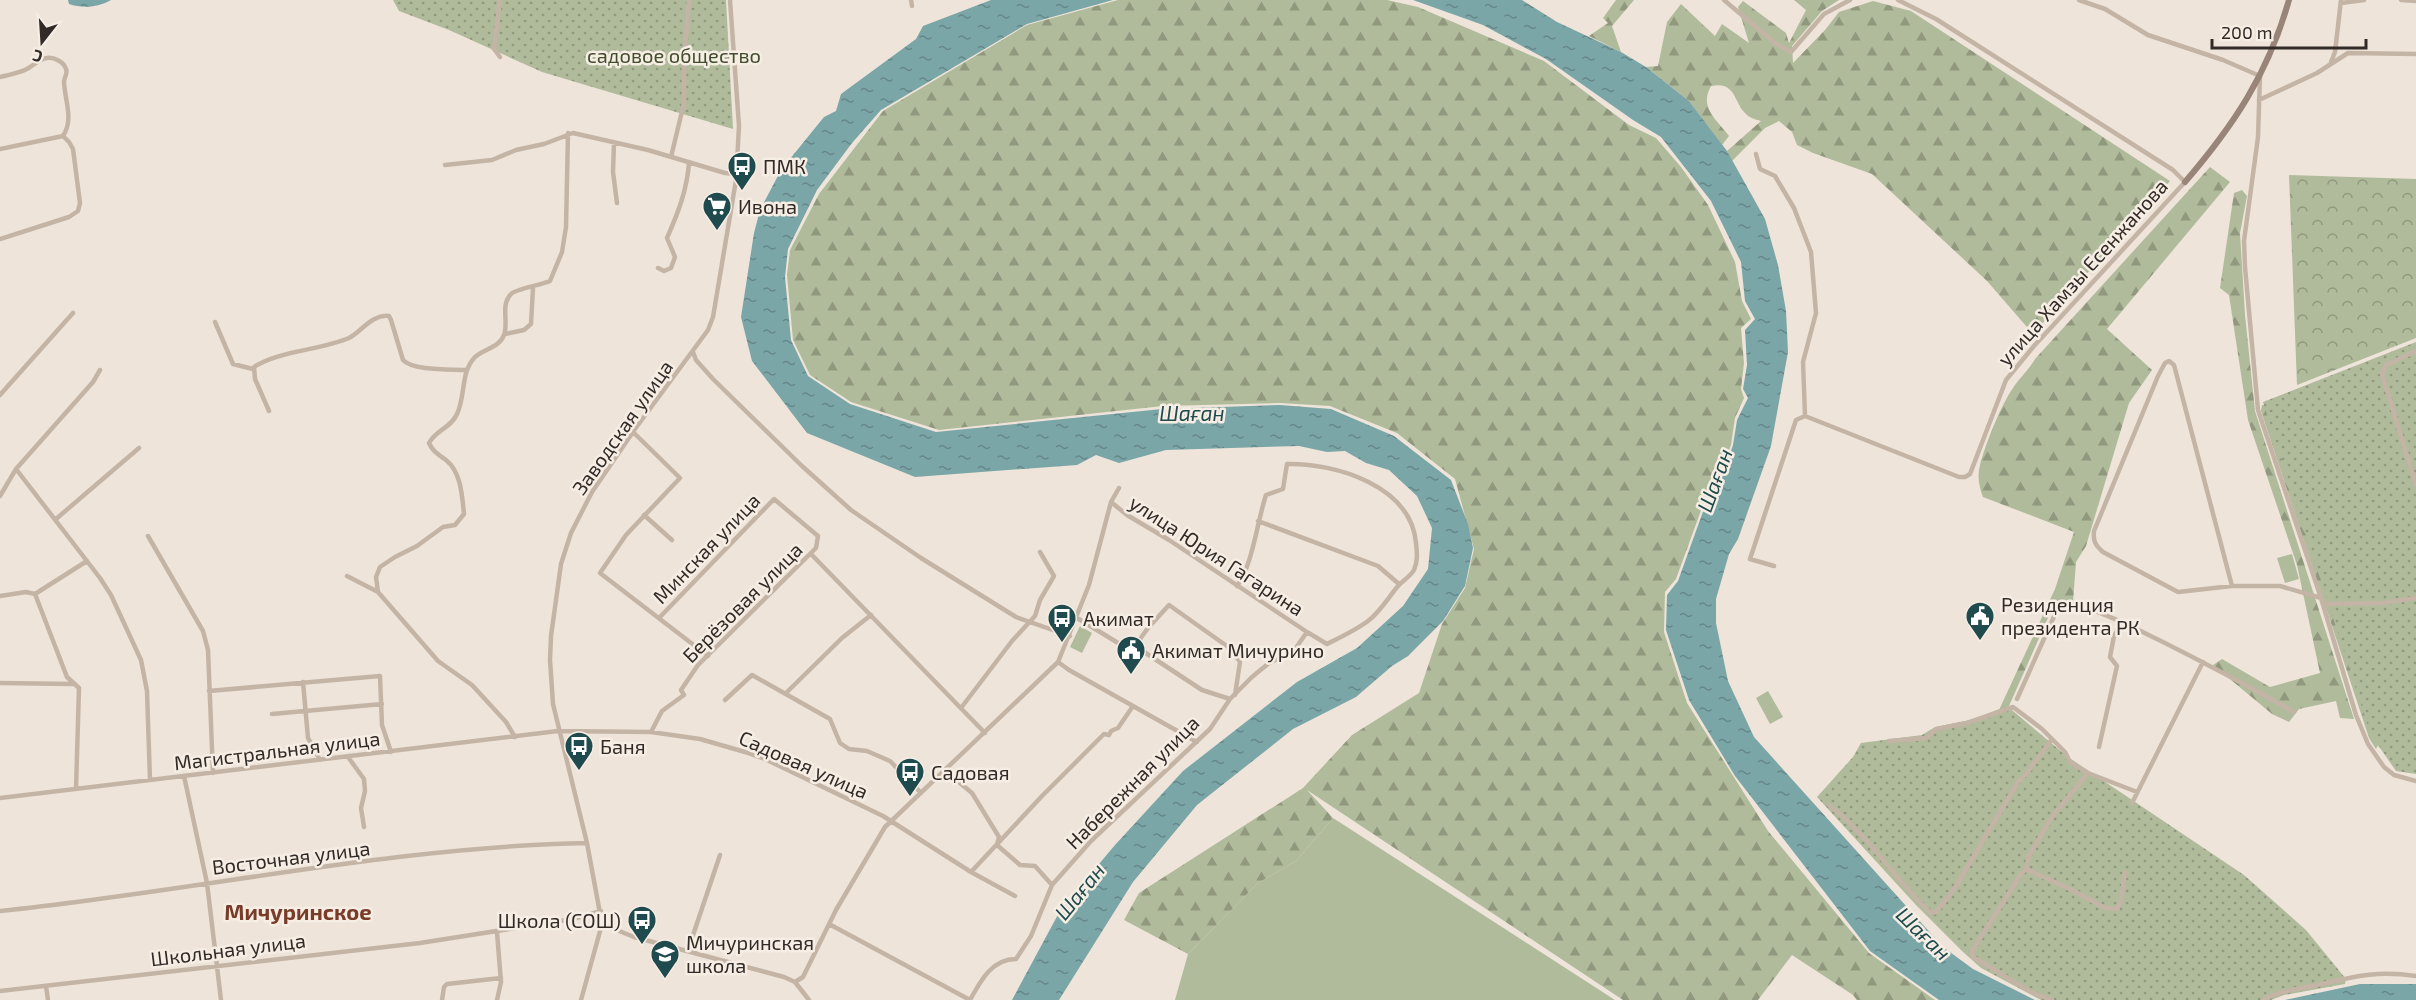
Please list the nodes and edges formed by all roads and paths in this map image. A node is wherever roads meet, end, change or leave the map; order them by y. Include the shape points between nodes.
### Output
1 (500, 0) edge
2 (689, 0) edge
3 (730, 0) edge
4 (911, 0) edge
5 (1724, 0) edge
6 (1850, 0) edge
7 (1898, 0) edge
8 (2079, 0) edge
9 (2289, 0) edge
10 (2364, 0) edge
11 (2401, 0) edge
12 (2416, 1) edge
13 (2341, 2) edge
14 (912, 6) dead end
15 (2416, 54) edge
16 (500, 57) dead end
17 (2330, 64) junction
18 (2260, 76) junction
19 (0, 77) edge
20 (2259, 100) junction
21 (568, 134) junction
22 (63, 136) junction
23 (614, 142) junction
24 (0, 149) edge
25 (1756, 154) dead end
26 (671, 157) junction
27 (689, 163) junction
28 (445, 165) dead end
29 (736, 174) junction
30 (2185, 182) junction
31 (617, 203) dead end
32 (0, 238) edge
33 (658, 268) dead end
34 (533, 288) junction
35 (73, 313) dead end
36 (215, 322) dead end
37 (505, 334) junction
38 (2416, 351) edge
39 (693, 352) junction
40 (253, 369) junction
41 (100, 370) dead end
42 (466, 370) junction
43 (0, 395) edge
44 (269, 411) dead end
45 (1805, 416) junction
46 (633, 432) junction
47 (139, 448) dead end
48 (16, 469) junction
49 (2416, 485) edge
50 (1119, 488) dead end
51 (0, 496) edge
52 (1112, 502) junction
53 (644, 515) junction
54 (56, 519) junction
55 (1258, 521) junction
56 (148, 536) dead end
57 (672, 540) dead end
58 (816, 548) joint
59 (1040, 552) dead end
60 (810, 554) junction
61 (87, 561) junction
62 (1774, 566) dead end
63 (347, 576) dead end
64 (1399, 584) junction
65 (1237, 586) junction
66 (2232, 586) junction
67 (378, 592) junction
68 (35, 594) junction
69 (0, 596) edge
70 (2321, 597) junction
71 (2416, 598) edge
72 (2323, 604) junction
73 (871, 615) junction
74 (658, 618) junction
75 (1077, 618) junction
76 (1029, 621) junction
77 (2122, 622) junction
78 (1307, 632) junction
79 (1070, 636) junction
80 (1135, 646) junction
81 (708, 656) junction
82 (1058, 662) junction
83 (2202, 662) junction
84 (303, 682) junction
85 (0, 683) edge
86 (73, 684) junction
87 (209, 691) junction
88 (786, 693) junction
89 (1232, 697) junction
90 (2017, 699) dead end
91 (725, 700) dead end
92 (382, 704) junction
93 (1133, 706) junction
94 (961, 708) junction
95 (306, 710) junction
96 (2294, 712) dead end
97 (272, 714) dead end
98 (558, 731) junction
99 (651, 732) junction
100 (985, 733) junction
101 (515, 737) junction
102 (2052, 739) junction
103 (1889, 741) dead end
104 (1197, 742) junction
105 (2099, 747) dead end
106 (391, 752) junction
107 (348, 757) junction
108 (320, 760) junction
109 (948, 768) junction
110 (213, 773) junction
111 (2088, 773) junction
112 (184, 776) junction
113 (150, 780) junction
114 (2416, 781) edge
115 (76, 789) junction
116 (2137, 792) junction
117 (921, 793) junction
118 (0, 798) edge
119 (2132, 802) dead end
120 (1829, 805) dead end
121 (891, 822) junction
122 (364, 827) dead end
123 (587, 843) junction
124 (997, 845) junction
125 (720, 855) dead end
126 (2026, 869) junction
127 (970, 872) junction
128 (2124, 872) dead end
129 (207, 883) junction
130 (1052, 885) junction
131 (1015, 896) dead end
132 (0, 911) edge
133 (601, 911) junction
134 (602, 924) junction
135 (829, 924) junction
136 (497, 932) junction
137 (688, 950) junction
138 (218, 965) junction
139 (2416, 976) edge
140 (501, 978) junction
141 (795, 982) junction
142 (46, 986) junction
143 (0, 991) edge
144 (48, 1000) edge
145 (222, 1000) edge
146 (442, 1000) edge
147 (497, 1000) edge
148 (581, 1000) edge
149 (809, 1000) edge
150 (970, 1000) edge
151 (2052, 1000) edge
152 (2263, 1000) edge

1 - 16 street via 494,50
2 - 26 street via 683,112
3 - 29 street, Заводская улица via 739,126
4 - 14 street
5 - 6 street via 1791,52 1824,14
7 - 30 street via 1936,19 2173,170
8 - 18 street via 2105,9 2148,35
9 - 18 street, улица Хамзы Есенжанова
10 - 13 street
11 - 12 street
13 - 17 street
15 - 17 street via 2348,53
17 - 20 street
18 - 20 street
18 - 30 street, улица Хамзы Есенжанова via 2222,138
19 - 22 street via 47,58 60,61 67,74 64,81 69,106 68,128
20 - 70 street via 2244,241 2258,410
21 - 23 street
21 - 28 street via 492,160
21 - 34 street via 562,252 550,281
22 - 24 street
22 - 32 street via 73,149 78,211
23 - 26 street
23 - 31 street
25 - 45 street via 1760,169 1774,176 1794,208 1811,252 1816,313 1803,362
26 - 27 street
27 - 29 street
27 - 33 street via 688,182 667,238 675,257 671,268 664,272
29 - 39 street, Заводская улица via 714,317
30 - 45 street, улица Хамзы Есенжанова via 2006,380 1970,474 1959,477
34 - 37 street via 531,324 524,330
34 - 37 street via 510,294 505,305
35 - 43 street
36 - 40 street via 233,364
37 - 42 street
38 - 49 street via 2386,365 2382,374
39 - 46 street, Заводская улица
39 - 76 street via 702,367 851,510 1016,617
40 - 42 street via 258,363 349,338 369,321 384,315 392,320 406,364
40 - 44 street
41 - 48 street
42 - 67 street via 463,399 456,416 429,443 456,471 464,514 454,525 443,527 380,567 376,577
45 - 62 street via 1796,420 1750,559
46 - 53 street via 680,478
46 - 98 street, Заводская улица via 583,508 561,564 550,660
47 - 54 street
48 - 51 street
48 - 54 street
50 - 52 street
52 - 65 street, улица Юрия Гагарина
52 - 75 street
53 - 57 street
53 - 74 street via 606,560 600,573
54 - 61 street
55 - 64 street via 1378,566
55 - 64 street via 1266,495 1283,489 1287,464 1327,468 1364,480 1392,496 1411,519 1418,553 1413,572
55 - 65 street via 1245,575
56 - 87 street via 203,631 208,650
58 - 60 street, Берёзовая улица
58 - 74 street, Минская улица via 818,536 774,499
59 - 76 street via 1054,576
60 - 73 street
60 - 81 street, Берёзовая улица
61 - 68 street
61 - 113 street via 111,596 141,660 147,690
63 - 67 street
64 - 78 street via 1368,621 1328,644
65 - 78 street, улица Юрия Гагарина
66 - 66 street via 2178,592 2103,552 2093,540 2131,438 2158,376 2169,361 2174,365
66 - 70 street via 2280,586
67 - 101 street via 438,661 472,685
68 - 69 street
68 - 86 street
70 - 72 street
71 - 72 street
72 - 114 street via 2368,744 2394,775
73 - 88 street
73 - 94 street
74 - 81 street
75 - 79 street
75 - 80 street via 1128,649
76 - 79 street
76 - 94 street
77 - 83 street
77 - 90 street via 2061,601
77 - 105 street via 2114,636 2110,657 2117,666
78 - 89 street, Набережная улица via 1293,652 1269,663
79 - 82 street
80 - 89 street via 1202,690
80 - 89 street via 1169,605 1232,649 1240,662
81 - 99 street, Берёзовая улица via 684,684 684,695 662,711
82 - 93 street
82 - 100 street
83 - 96 street
83 - 116 street
84 - 87 street
84 - 92 street via 380,676
84 - 95 street
85 - 86 street
86 - 115 street via 79,688
87 - 110 street
88 - 91 street via 752,675
88 - 117 street via 830,718 840,743 890,761
89 - 104 street, Набережная улица
92 - 95 street
92 - 106 street via 382,725
93 - 104 street
93 - 124 street via 1118,728 1104,734
94 - 100 street
95 - 97 street
95 - 108 street via 308,738
98 - 99 street, Садовая улица
98 - 101 street, Магистральная улица
98 - 123 street, Заводская улица
99 - 121 street, Садовая улица via 700,740 765,759
100 - 109 street
101 - 106 street, Магистральная улица
102 - 103 street via 2013,707 1937,729 1926,738
102 - 111 street via 2070,762
102 - 120 street via 2018,782 1953,891 1935,912 1931,913 1914,897 1885,861
104 - 130 street, Набережная улица via 1091,841
106 - 107 street, Магистральная улица
107 - 108 street, Магистральная улица
107 - 122 street via 365,783 361,808
108 - 110 street, Магистральная улица
109 - 117 street
109 - 124 street via 982,806 999,837
110 - 112 street, Магистральная улица
111 - 116 street
111 - 126 street via 2052,817 2029,856
112 - 113 street, Магистральная улица
112 - 129 street
113 - 115 street, Магистральная улица
115 - 118 street, Магистральная улица
116 - 119 street
117 - 121 street
121 - 127 street, Садовая улица
121 - 135 street
123 - 129 street, Восточная улица via 428,854
123 - 133 street, Заводская улица
124 - 127 street
124 - 130 street via 1020,865 1035,866
125 - 137 street
126 - 128 street via 2105,908 2117,909
126 - 151 street via 1972,951 1973,957 2031,992
127 - 131 street, Садовая улица
129 - 132 street, Восточная улица
129 - 138 street
130 - 150 street, Набережная улица via 1031,936 1016,959 1003,959 995,966
133 - 134 street, Заводская улица
133 - 136 street, Школьная улица
134 - 137 street via 634,937
134 - 148 street, Заводская улица
135 - 141 street via 803,977
135 - 150 street
136 - 138 street, Школьная улица
136 - 140 street
137 - 141 street
138 - 142 street, Школьная улица
138 - 145 street
139 - 152 street via 2365,974
140 - 146 street via 447,984
140 - 147 street
141 - 149 street
142 - 143 street, Школьная улица
142 - 144 street

